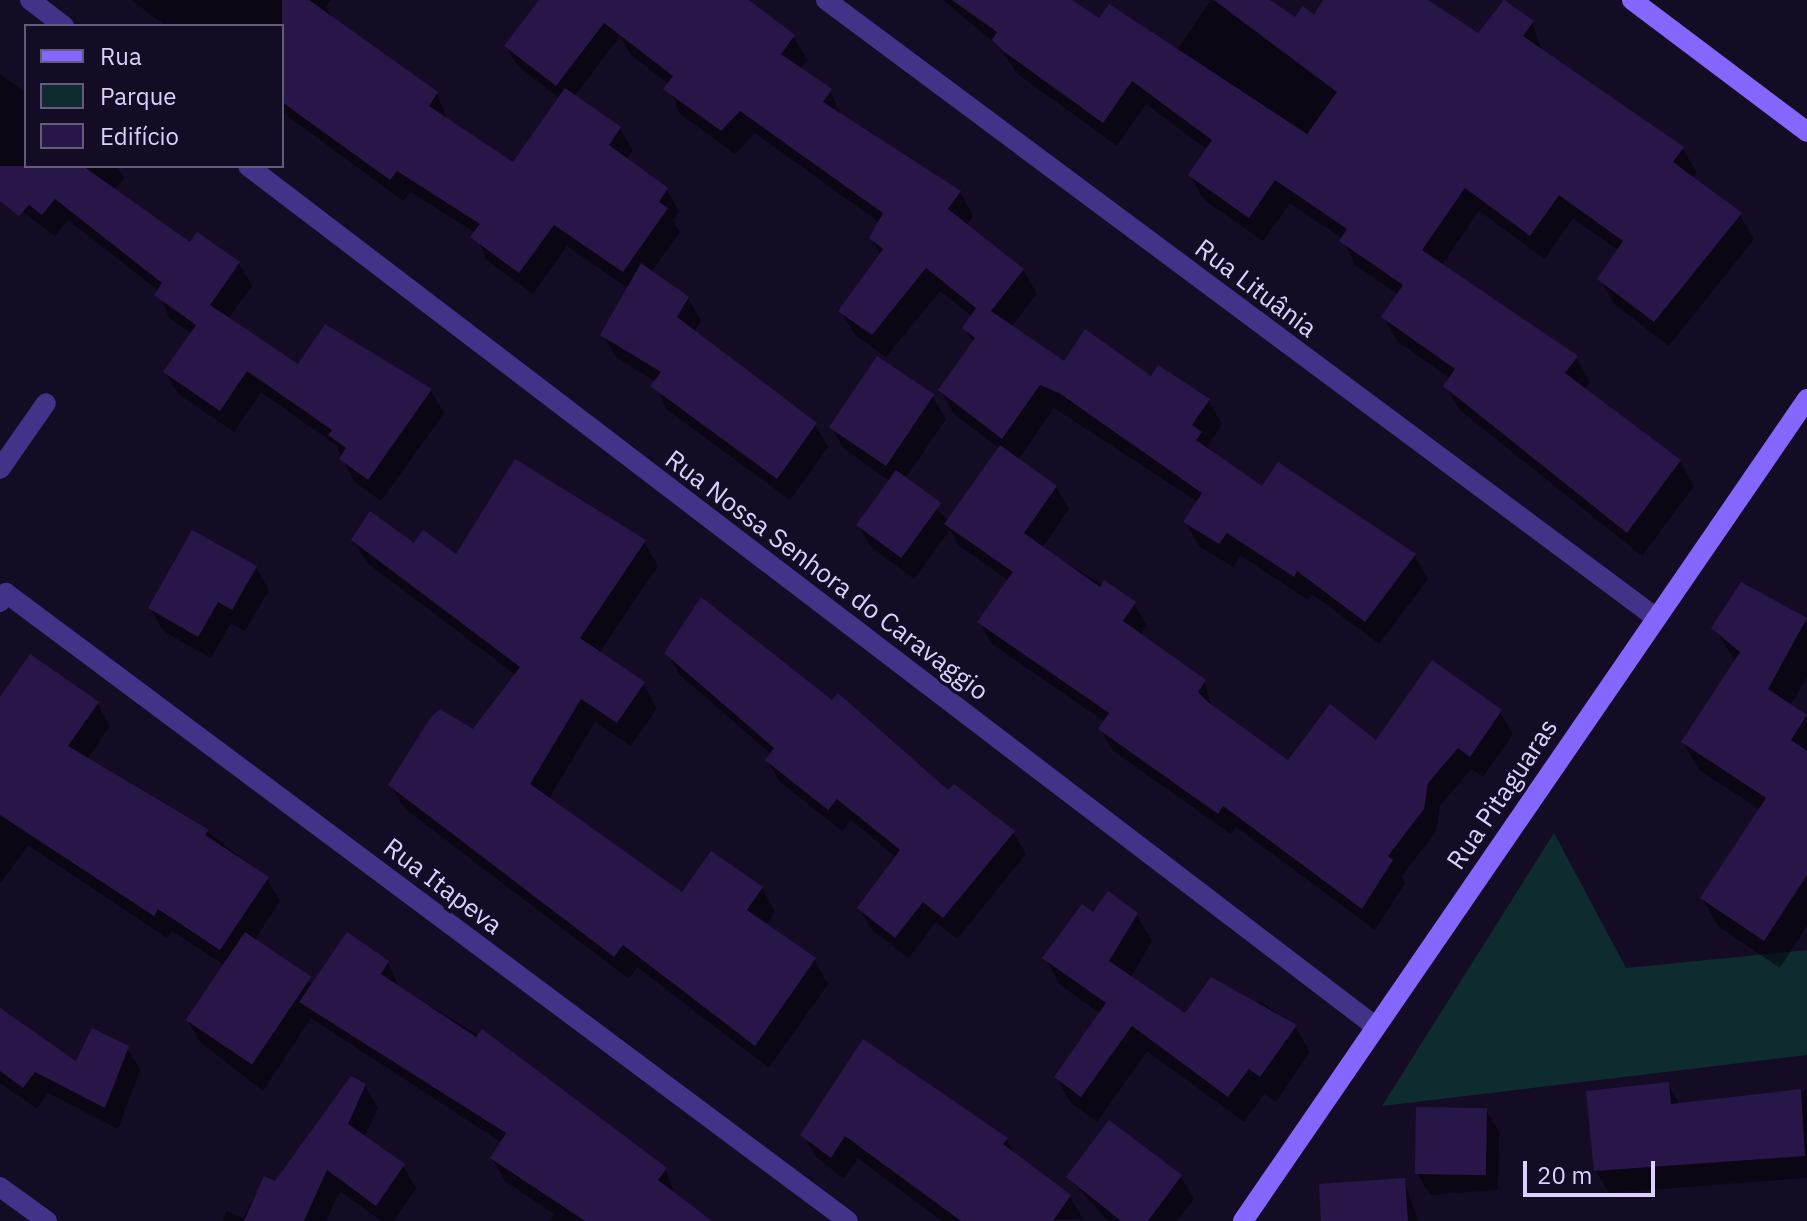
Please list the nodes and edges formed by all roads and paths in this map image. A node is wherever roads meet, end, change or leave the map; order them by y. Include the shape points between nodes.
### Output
1 (30, 0) edge
2 (826, 0) edge
3 (1632, 0) edge
4 (61, 24) edge
5 (1807, 132) edge
6 (251, 168) edge
7 (1807, 399) edge
8 (46, 403) dead end
9 (0, 469) edge
10 (2, 597) edge
11 (1655, 617) junction
12 (1375, 1026) junction
13 (0, 1187) edge
14 (47, 1221) edge
15 (848, 1221) edge
16 (1243, 1221) edge

1 - 4 street
2 - 11 street, Rua Lituânia
3 - 5 street
6 - 12 street, Rua Nossa Senhora do Caravaggio
7 - 11 street, Rua Pitaguaras
8 - 9 street
10 - 15 street, Rua Itapeva
11 - 12 street, Rua Pitaguaras
12 - 16 street, Rua Pitaguaras
13 - 14 street

